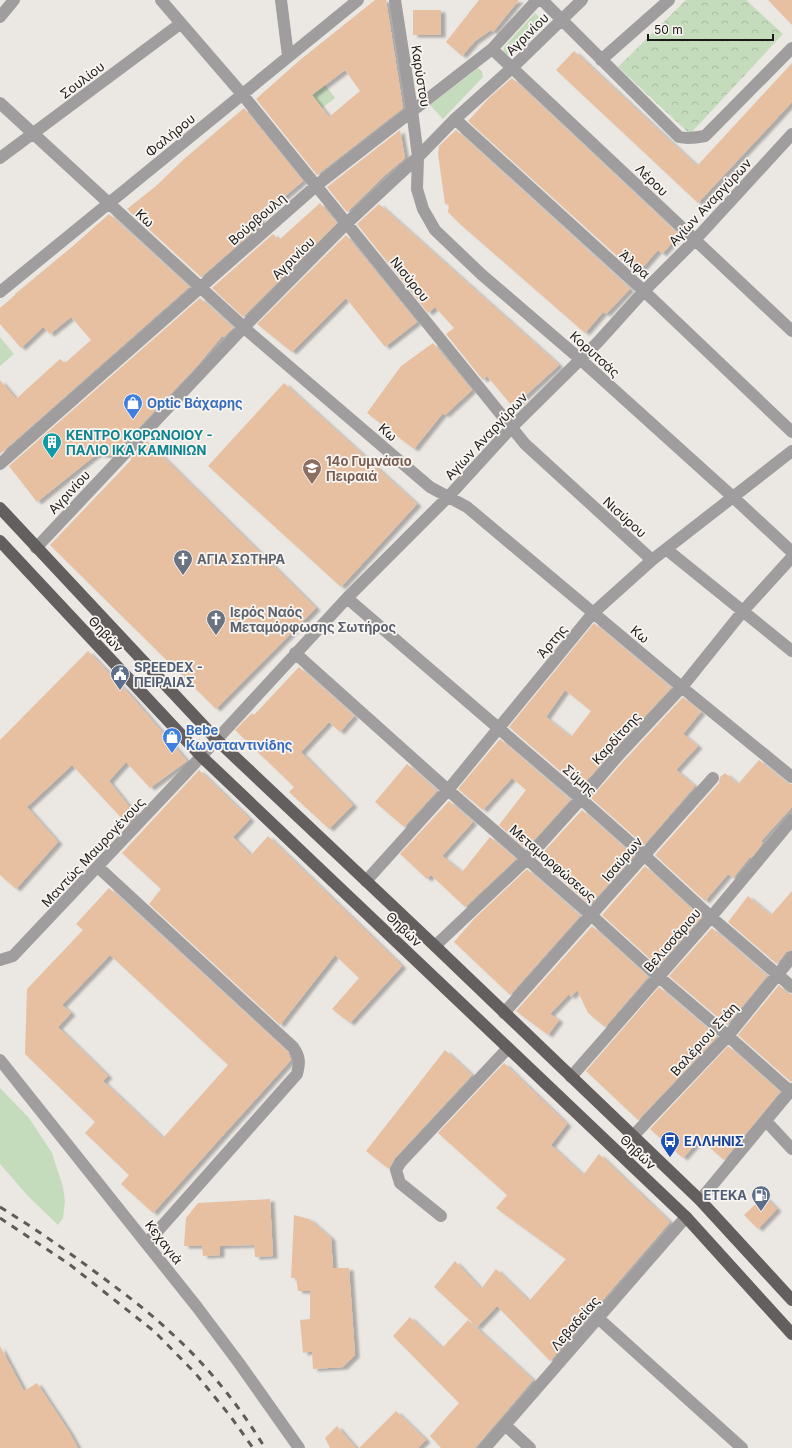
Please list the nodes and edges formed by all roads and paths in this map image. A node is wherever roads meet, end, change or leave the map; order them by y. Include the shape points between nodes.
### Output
1 (14, 0) edge
2 (160, 0) edge
3 (281, 0) edge
4 (358, 0) edge
5 (395, 0) edge
6 (538, 0) edge
7 (542, 0) edge
8 (582, 0) edge
9 (669, 0) edge
10 (0, 17) edge
11 (561, 20) junction
12 (180, 24) junction
13 (792, 48) edge
14 (492, 49) junction
15 (288, 56) junction
16 (601, 60) junction
17 (513, 67) junction
18 (242, 94) junction
19 (0, 103) edge
20 (412, 110) junction
21 (455, 119) junction
22 (33, 133) junction
23 (792, 134) edge
24 (418, 157) junction
25 (0, 158) edge
26 (317, 185) junction
27 (109, 204) junction
28 (347, 222) junction
29 (695, 240) junction
30 (201, 288) junction
31 (644, 291) junction
32 (0, 292) edge
33 (789, 322) edge
34 (244, 327) junction
35 (580, 359) junction
36 (511, 428) junction
37 (792, 432) edge
38 (791, 452) edge
39 (0, 464) edge
40 (449, 496) junction
41 (734, 498) junction
42 (0, 508) edge
43 (0, 541) edge
44 (36, 548) junction
45 (666, 549) junction
46 (792, 552) edge
47 (792, 557) edge
48 (652, 560) junction
49 (347, 598) junction
50 (743, 611) junction
51 (593, 612) junction
52 (792, 651) edge
53 (295, 653) junction
54 (682, 687) junction
55 (498, 728) junction
56 (217, 740) junction
57 (202, 756) junction
58 (792, 777) edge
59 (713, 778) dead end
60 (448, 790) junction
61 (581, 799) junction
62 (792, 820) edge
63 (644, 855) junction
64 (527, 859) junction
65 (98, 867) junction
66 (366, 881) junction
67 (592, 915) junction
68 (711, 917) junction
69 (435, 946) junction
70 (792, 957) edge
71 (0, 960) edge
72 (778, 974) junction
73 (659, 977) junction
74 (792, 987) edge
75 (504, 1013) junction
76 (728, 1036) junction
77 (508, 1048) junction
78 (0, 1060) edge
79 (571, 1077) junction
80 (791, 1092) edge
81 (766, 1121) junction
82 (633, 1136) junction
83 (792, 1149) edge
84 (700, 1200) junction
85 (441, 1216) dead end
86 (686, 1217) junction
87 (146, 1242) junction
88 (791, 1295) edge
89 (598, 1318) junction
90 (792, 1334) edge
91 (505, 1425) junction
92 (299, 1448) edge
93 (485, 1448) edge
94 (530, 1448) edge
95 (742, 1448) edge

1 - 10 street
2 - 12 street, Νισύρου
3 - 15 street
4 - 15 street, Φαλήρου
5 - 20 street, Καρύστου
6 - 14 street, Βούρβουλη
7 - 11 street
8 - 11 street, Αγρινίου
9 - 16 street
11 - 16 street
11 - 17 street, Αγρινίου
12 - 18 street, Νισύρου
12 - 22 street, Σουλίου
13 - 16 street via 705,136 693,139 679,137
14 - 17 street, Λέρου
14 - 20 street, Βούρβουλη
15 - 18 street, Φαλήρου
17 - 21 street, Αγρινίου
17 - 29 street, Λέρου
18 - 26 street, Νισύρου
18 - 27 street, Φαλήρου
19 - 22 street, Κω
20 - 24 street, Καρύστου
20 - 26 street, Βούρβουλη
21 - 24 street, Αγρινίου
21 - 31 street, Άλφα
22 - 25 street, Σουλίου
22 - 27 street, Κω
23 - 29 street, Αγίων Αναργύρων
24 - 28 street, Αγρινίου
24 - 35 street, Κορυτσάς via 417,189 423,209 435,230 481,274
26 - 28 street, Νισύρου
26 - 30 street, Βούρβουλη
27 - 30 street, Κω
27 - 32 street, Φαλήρου
28 - 34 street, Αγρινίου
28 - 36 street, Νισύρου
29 - 31 street, Αγίων Αναργύρων
29 - 33 street, Λέρου
30 - 34 street, Κω
30 - 39 street, Βούρβουλη
31 - 35 street, Αγίων Αναργύρων
31 - 37 street, Άλφα
34 - 40 street, Κω via 430,486
34 - 44 street, Αγρινίου
35 - 36 street, Αγίων Αναργύρων
35 - 41 street, Κορυτσάς
36 - 40 street, Αγίων Αναργύρων
36 - 48 street, Νισύρου via 525,444
38 - 41 street, Άρτης
40 - 49 street, Αγίων Αναργύρων
40 - 51 street, Κω via 466,507
41 - 45 street, Άρτης
41 - 46 street, Κορυτσάς
42 - 44 main road, Θηβών
43 - 57 main road, Θηβών
44 - 56 main road, Θηβών
45 - 48 street, Άρτης
45 - 50 street
47 - 50 street, Καρδίτσης
48 - 51 street, Άρτης
49 - 53 street, Αγίων Αναργύρων
49 - 55 street, Σύμης
50 - 52 street
50 - 54 street, Καρδίτσης
51 - 54 street, Κω
51 - 55 street, Άρτης
53 - 56 street, Αγίων Αναργύρων
53 - 60 street, Μεταμορφώσεως
54 - 58 street, Κω
54 - 61 street, Καρδίτσης
55 - 60 street, Άρτης
55 - 61 street, Σύμης
56 - 57 street, Αγίων Αναργύρων
56 - 66 main road, Θηβών
57 - 65 street, Μαντώς Μαυρογένους
57 - 77 main road, Θηβών
59 - 63 street, Ισαύρων
60 - 64 street, Μεταμορφώσεως
60 - 66 street, Άρτης
61 - 63 street, Σύμης
61 - 64 street, Καρδίτσης
62 - 68 street, Βελισσάριου
63 - 67 street, Ισαύρων
63 - 68 street, Σύμης
64 - 67 street, Μεταμορφώσεως
64 - 69 street, Καρδίτσης
65 - 71 street, Μαντώς Μαυρογένους via 13,956
65 - 87 street via 293,1047 300,1060 297,1074
66 - 69 main road, Θηβών
67 - 73 street, Μεταμορφώσεως
67 - 75 street, Ισαύρων
68 - 72 street, Σύμης
68 - 73 street, Βελισσάριου
69 - 75 main road, Θηβών
70 - 72 street, Βαλέριου Στάη
72 - 74 street, Σύμης
72 - 76 street, Βαλέριου Στάη
73 - 76 street, Μεταμορφώσεως
73 - 79 street, Βελισσάριου
75 - 79 main road, Θηβών
76 - 80 street, Μεταμορφώσεως
76 - 82 street, Βαλέριου Στάη
77 - 85 street via 396,1170 400,1183
77 - 86 main road, Θηβών
78 - 87 street, Κεχαγιά
79 - 82 main road, Θηβών
80 - 81 street
81 - 83 street
81 - 84 street
82 - 84 main road, Θηβών
84 - 88 main road, Θηβών
86 - 89 street, Λεβαδείας
86 - 90 main road, Θηβών
87 - 92 street, Κεχαγιά via 239,1363
89 - 91 street, Λεβαδείας
89 - 95 street
91 - 93 street, Λεβαδείας
91 - 94 street

